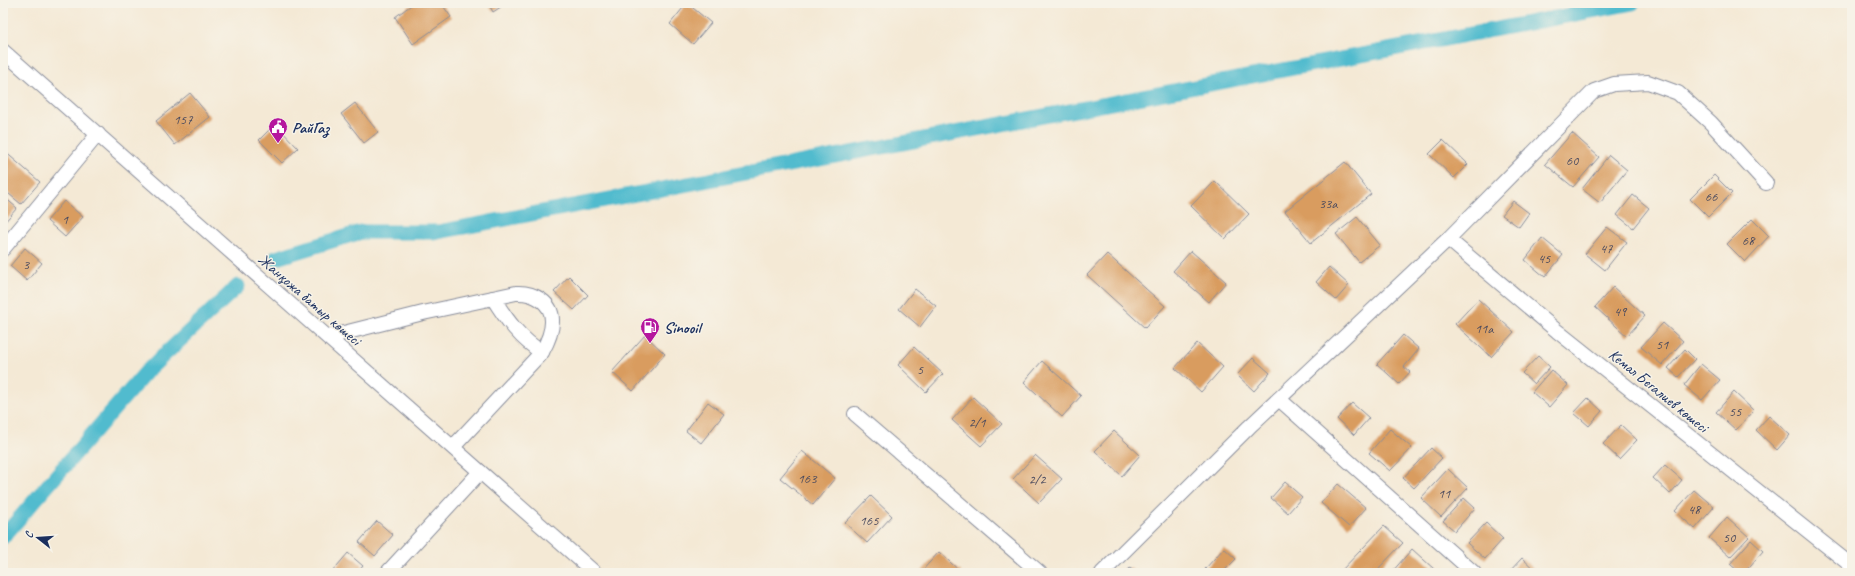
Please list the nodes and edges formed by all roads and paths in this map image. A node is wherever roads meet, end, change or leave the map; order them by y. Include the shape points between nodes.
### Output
1 (3, 51) edge
2 (98, 134) junction
3 (1766, 183) dead end
4 (1448, 239) junction
5 (3, 249) edge
6 (493, 298) junction
7 (328, 337) junction
8 (542, 352) junction
9 (1279, 399) junction
10 (855, 414) dead end
11 (453, 447) junction
12 (480, 472) junction
13 (1852, 566) edge
14 (1034, 571) edge
15 (387, 573) edge
16 (596, 573) edge
17 (1102, 573) edge
18 (1474, 573) edge

1 - 2 street, Жанқожа батыр көшесі
2 - 5 street
2 - 7 street, Жанқожа батыр көшесі
3 - 4 street via 1711,123 1678,93 1648,82 1614,84 1594,91
4 - 9 street
4 - 13 street, Кемал Бегалиев көшесі via 1557,330
6 - 7 street
6 - 8 street via 520,334 530,345
6 - 8 street via 526,292 538,297 549,307 553,322 549,339
7 - 11 street, Жанқожа батыр көшесі
8 - 11 street
9 - 17 street
9 - 18 street
10 - 14 street
11 - 12 street, Жанқожа батыр көшесі
12 - 15 street
12 - 16 street, Жанқожа батыр көшесі

